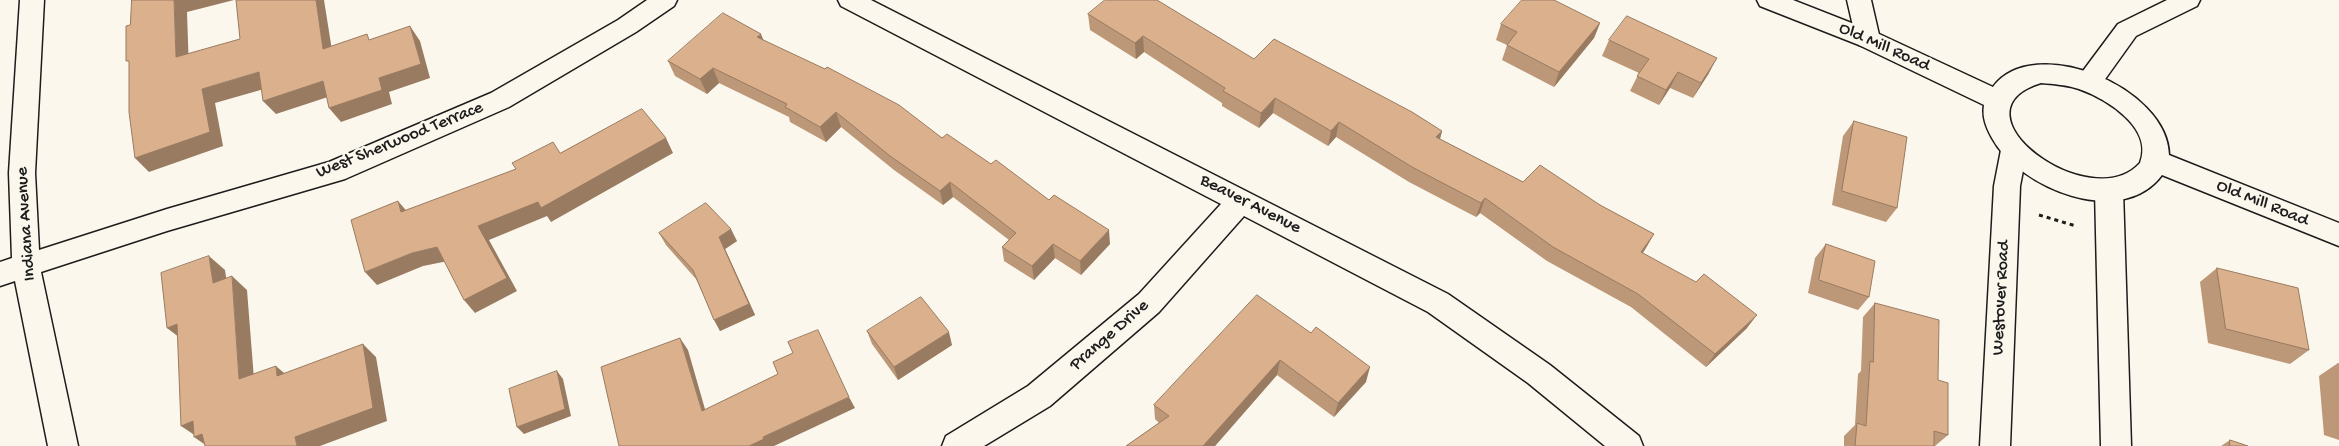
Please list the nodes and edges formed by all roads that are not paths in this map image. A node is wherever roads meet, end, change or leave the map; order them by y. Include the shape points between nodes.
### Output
1 (32, 0) edge
2 (665, 0) edge
3 (850, 0) edge
4 (1769, 0) edge
5 (1859, 0) edge
6 (2188, 0) edge
7 (1868, 39) junction
8 (2089, 82) junction
9 (1997, 100) junction
10 (2014, 150) junction
11 (2156, 161) junction
12 (2109, 190) junction
13 (1241, 200) junction
14 (2339, 235) edge
15 (26, 266) junction
16 (0, 274) edge
17 (63, 446) edge
18 (957, 446) edge
19 (1628, 446) edge
20 (1995, 446) edge
21 (2116, 446) edge

1 - 15 street, Indiana Avenue via 22,173
2 - 15 street, West Sherwood Terrace via 627,26 500,100 336,170
3 - 13 street, Beaver Avenue
4 - 7 street, Old Mill Road
5 - 7 street
6 - 8 street via 2127,30
7 - 9 street, Old Mill Road
8 - 9 street via 2065,75 2020,77 2005,86
8 - 11 street via 2118,96 2141,116 2154,139
9 - 10 street via 1996,115 2001,133
10 - 12 street via 2033,166 2058,180 2084,188
10 - 20 street, Westover Road via 2007,186
11 - 12 street via 2148,176 2132,186
11 - 14 street, Old Mill Road
12 - 21 street
13 - 18 street, Prange Drive via 1149,303 1039,396
13 - 19 street, Beaver Avenue via 1438,303 1539,374
15 - 16 street, West Sherwood Terrace
15 - 17 street, Indiana Avenue

